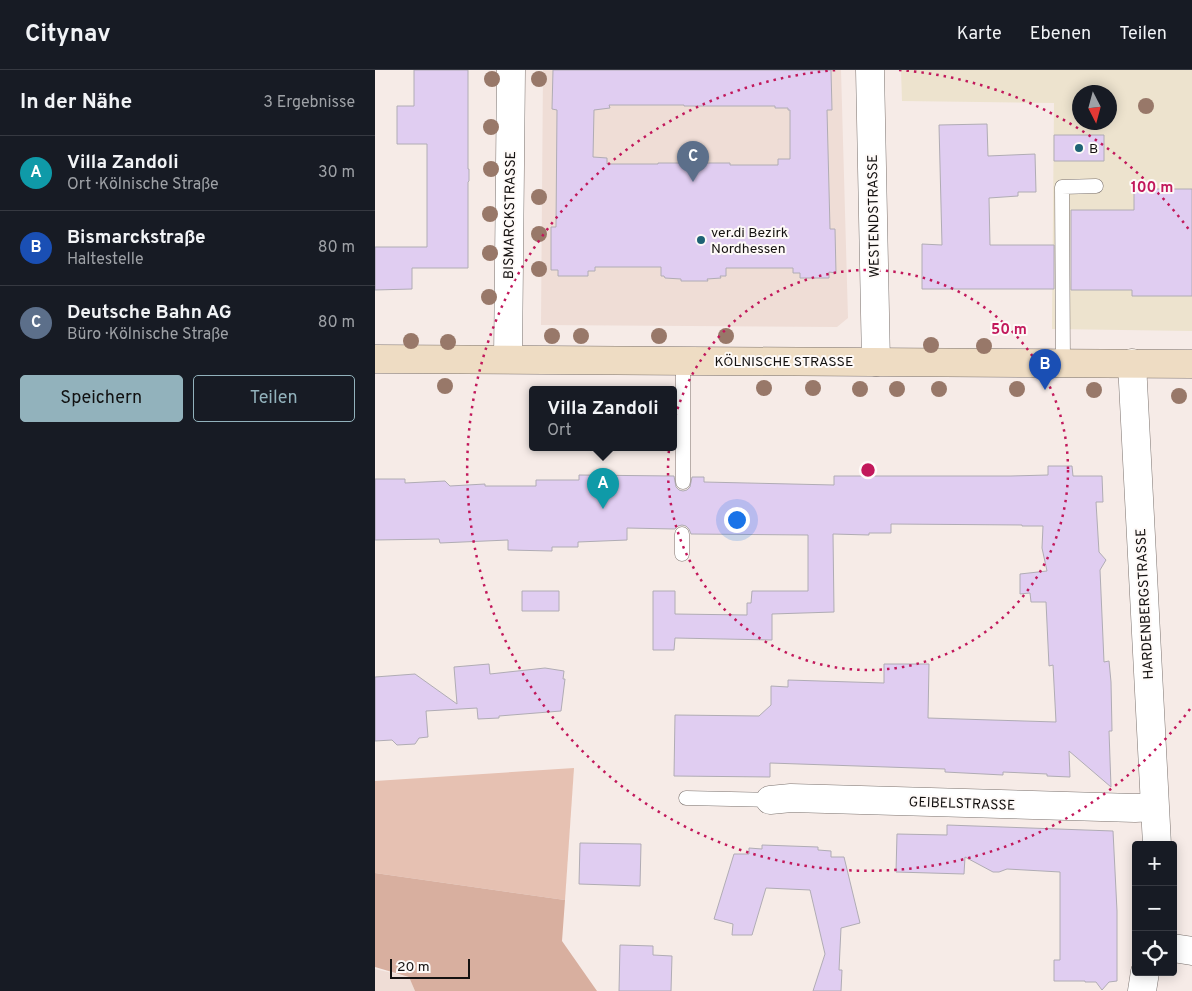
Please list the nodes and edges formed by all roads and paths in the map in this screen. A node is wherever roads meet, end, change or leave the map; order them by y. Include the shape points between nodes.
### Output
1 (511, 70) edge
2 (870, 70) edge
3 (1096, 186) dead end
4 (375, 359) edge
5 (508, 359) junction
6 (683, 360) junction
7 (875, 362) junction
8 (1063, 363) junction
9 (1131, 363) junction
10 (1192, 364) edge
11 (683, 482) dead end
12 (683, 534) dead end
13 (682, 554) dead end
14 (686, 798) dead end
15 (770, 800) joint
16 (1155, 807) junction
17 (1157, 841) edge
18 (1177, 949) edge
19 (1192, 951) edge
20 (1144, 976) edge
21 (1142, 991) edge

1 - 5 street, BISMARCKSTRASSE
2 - 7 street, WESTENDSTRASSE
3 - 8 lane via 1062,187
4 - 5 main road, KÖLNISCHE STRASSE
5 - 6 main road, KÖLNISCHE STRASSE
6 - 7 main road, KÖLNISCHE STRASSE
6 - 11 lane
7 - 8 main road, KÖLNISCHE STRASSE
8 - 9 main road, KÖLNISCHE STRASSE
9 - 10 main road, KÖLNISCHE STRASSE
9 - 16 street, HARDENBERGSTRASSE
12 - 13 lane
14 - 15 lane
15 - 16 street, GEIBELSTRASSE
16 - 17 street, HARDENBERGSTRASSE
18 - 19 street
20 - 21 street

